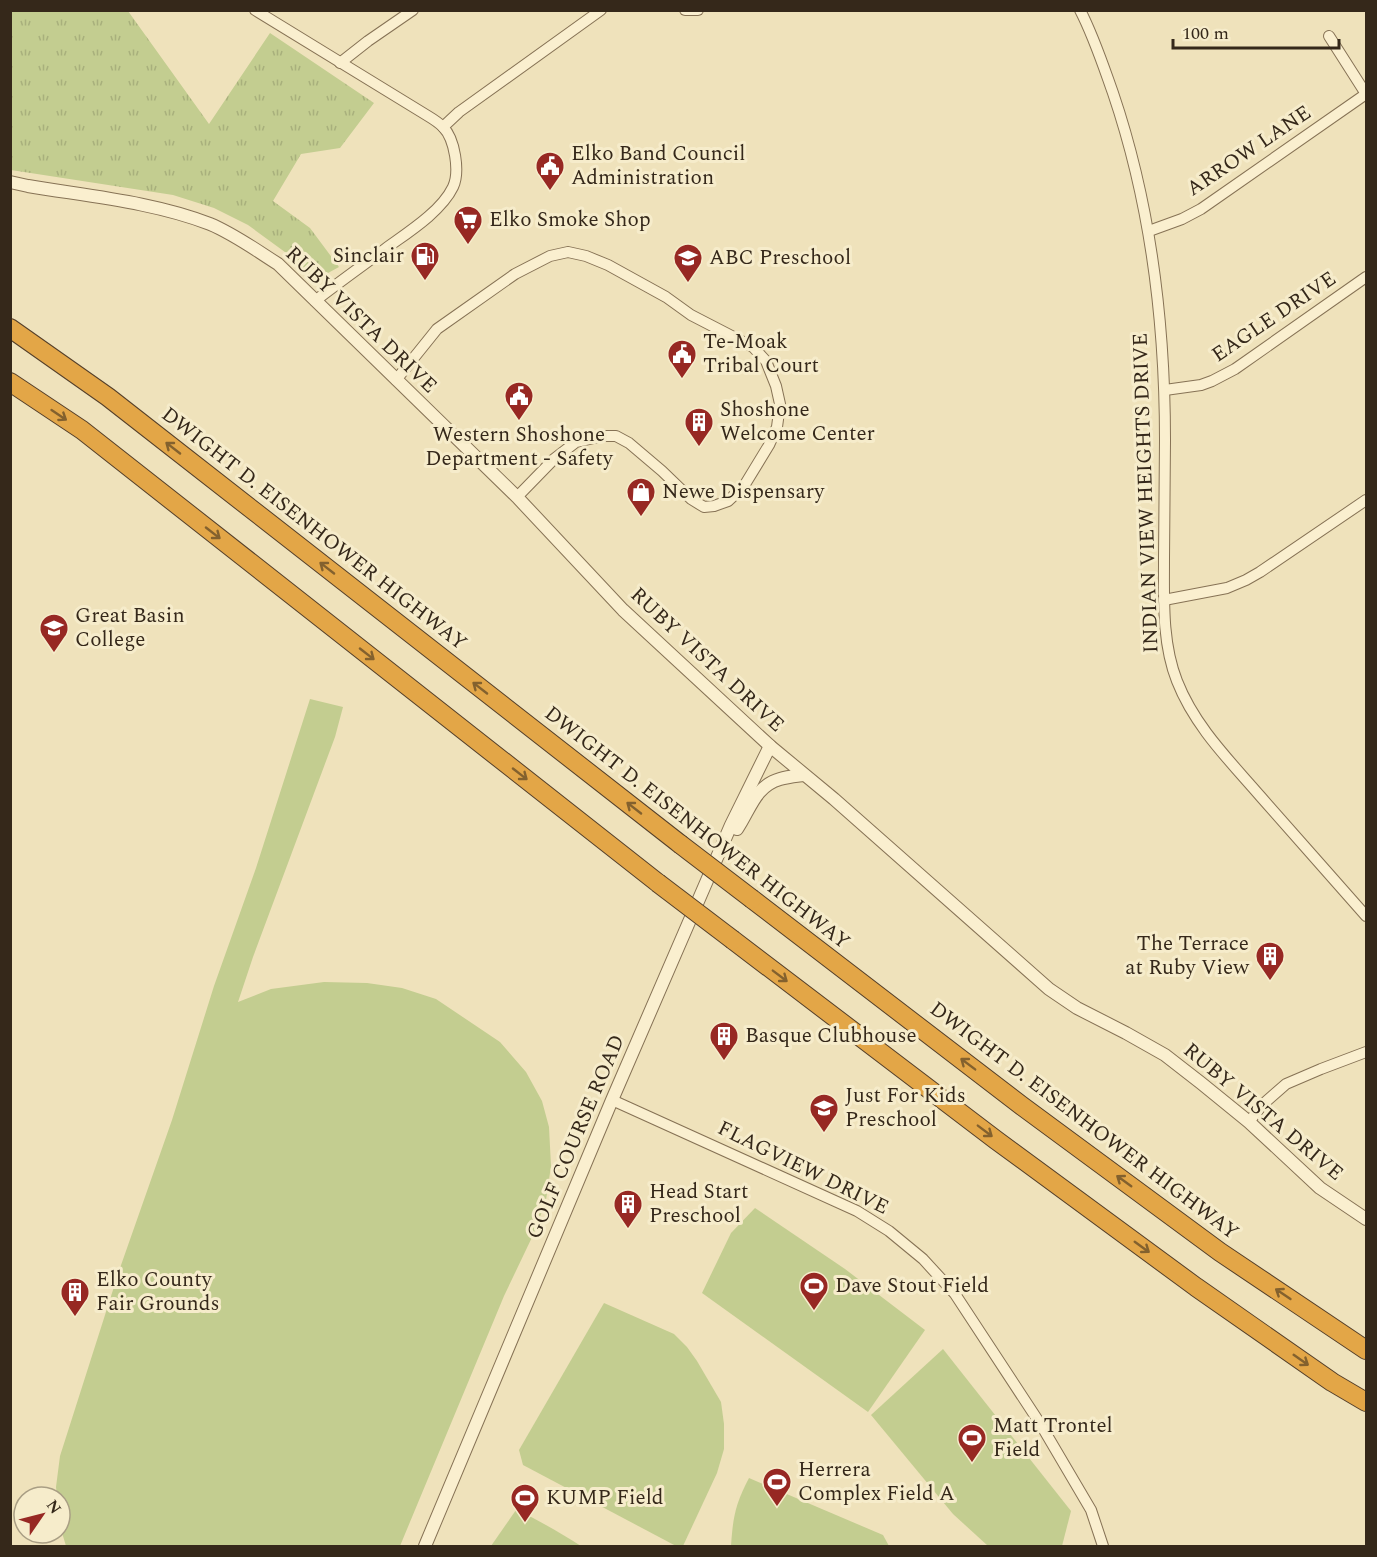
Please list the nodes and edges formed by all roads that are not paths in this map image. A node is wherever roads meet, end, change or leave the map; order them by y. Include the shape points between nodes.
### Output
1 (255, 10) edge
2 (413, 10) edge
3 (601, 10) edge
4 (685, 10) edge
5 (698, 10) edge
6 (1080, 10) edge
7 (268, 14) edge
8 (1329, 36) dead end
9 (340, 63) junction
10 (1366, 94) edge
11 (443, 127) junction
12 (10, 182) edge
13 (1149, 231) junction
14 (1366, 277) edge
15 (315, 301) junction
16 (10, 328) edge
17 (396, 380) junction
18 (10, 382) edge
19 (1165, 390) junction
20 (517, 496) junction
21 (1366, 500) edge
22 (1164, 600) junction
23 (770, 746) junction
24 (803, 775) junction
25 (718, 854) junction
26 (1366, 916) edge
27 (1366, 1052) edge
28 (612, 1100) junction
29 (1249, 1122) junction
30 (1366, 1219) edge
31 (1366, 1350) edge
32 (1366, 1402) edge
33 (425, 1546) edge
34 (1103, 1546) edge

1 - 7 street
2 - 9 street
3 - 11 street
4 - 5 street
6 - 13 street, INDIAN VIEW HEIGHTS DRIVE via 1118,109
7 - 9 street
8 - 10 street
9 - 11 street
10 - 13 street, ARROW LANE via 1201,209
11 - 15 street via 451,141 456,168 456,178 446,198 415,227
12 - 15 street, RUBY VISTA DRIVE via 160,209 212,225 278,264
13 - 19 street, INDIAN VIEW HEIGHTS DRIVE
14 - 19 street, EAGLE DRIVE via 1235,369 1201,385
15 - 17 street, RUBY VISTA DRIVE
31 -> 16 highway, DWIGHT D. EISENHOWER HIGHWAY, bridge via 1201,1238 1022,1106 108,397
17 - 20 street, RUBY VISTA DRIVE
17 - 20 street via 437,329 515,274 549,256 568,252 608,265 753,347 766,361 780,404 777,427 744,486 728,501 704,507 616,436 576,442
18 -> 32 highway, bridge via 82,430 658,883 996,1140 1196,1287
19 - 22 street, INDIAN VIEW HEIGHTS DRIVE
20 - 23 street, RUBY VISTA DRIVE via 623,610
21 - 22 street via 1246,580 1227,588
22 - 26 street, INDIAN VIEW HEIGHTS DRIVE via 1171,662 1198,723
23 - 24 street, RUBY VISTA DRIVE
23 - 25 street, GOLF COURSE ROAD
24 - 25 street via 779,779 763,787
24 - 29 street, RUBY VISTA DRIVE via 1049,989 1165,1055
25 - 28 street, GOLF COURSE ROAD
27 - 29 street via 1286,1084
28 - 33 street, GOLF COURSE ROAD
28 - 34 street, FLAGVIEW DRIVE via 856,1211 923,1259 955,1294 1041,1425 1091,1510
29 - 30 street, RUBY VISTA DRIVE via 1320,1188

